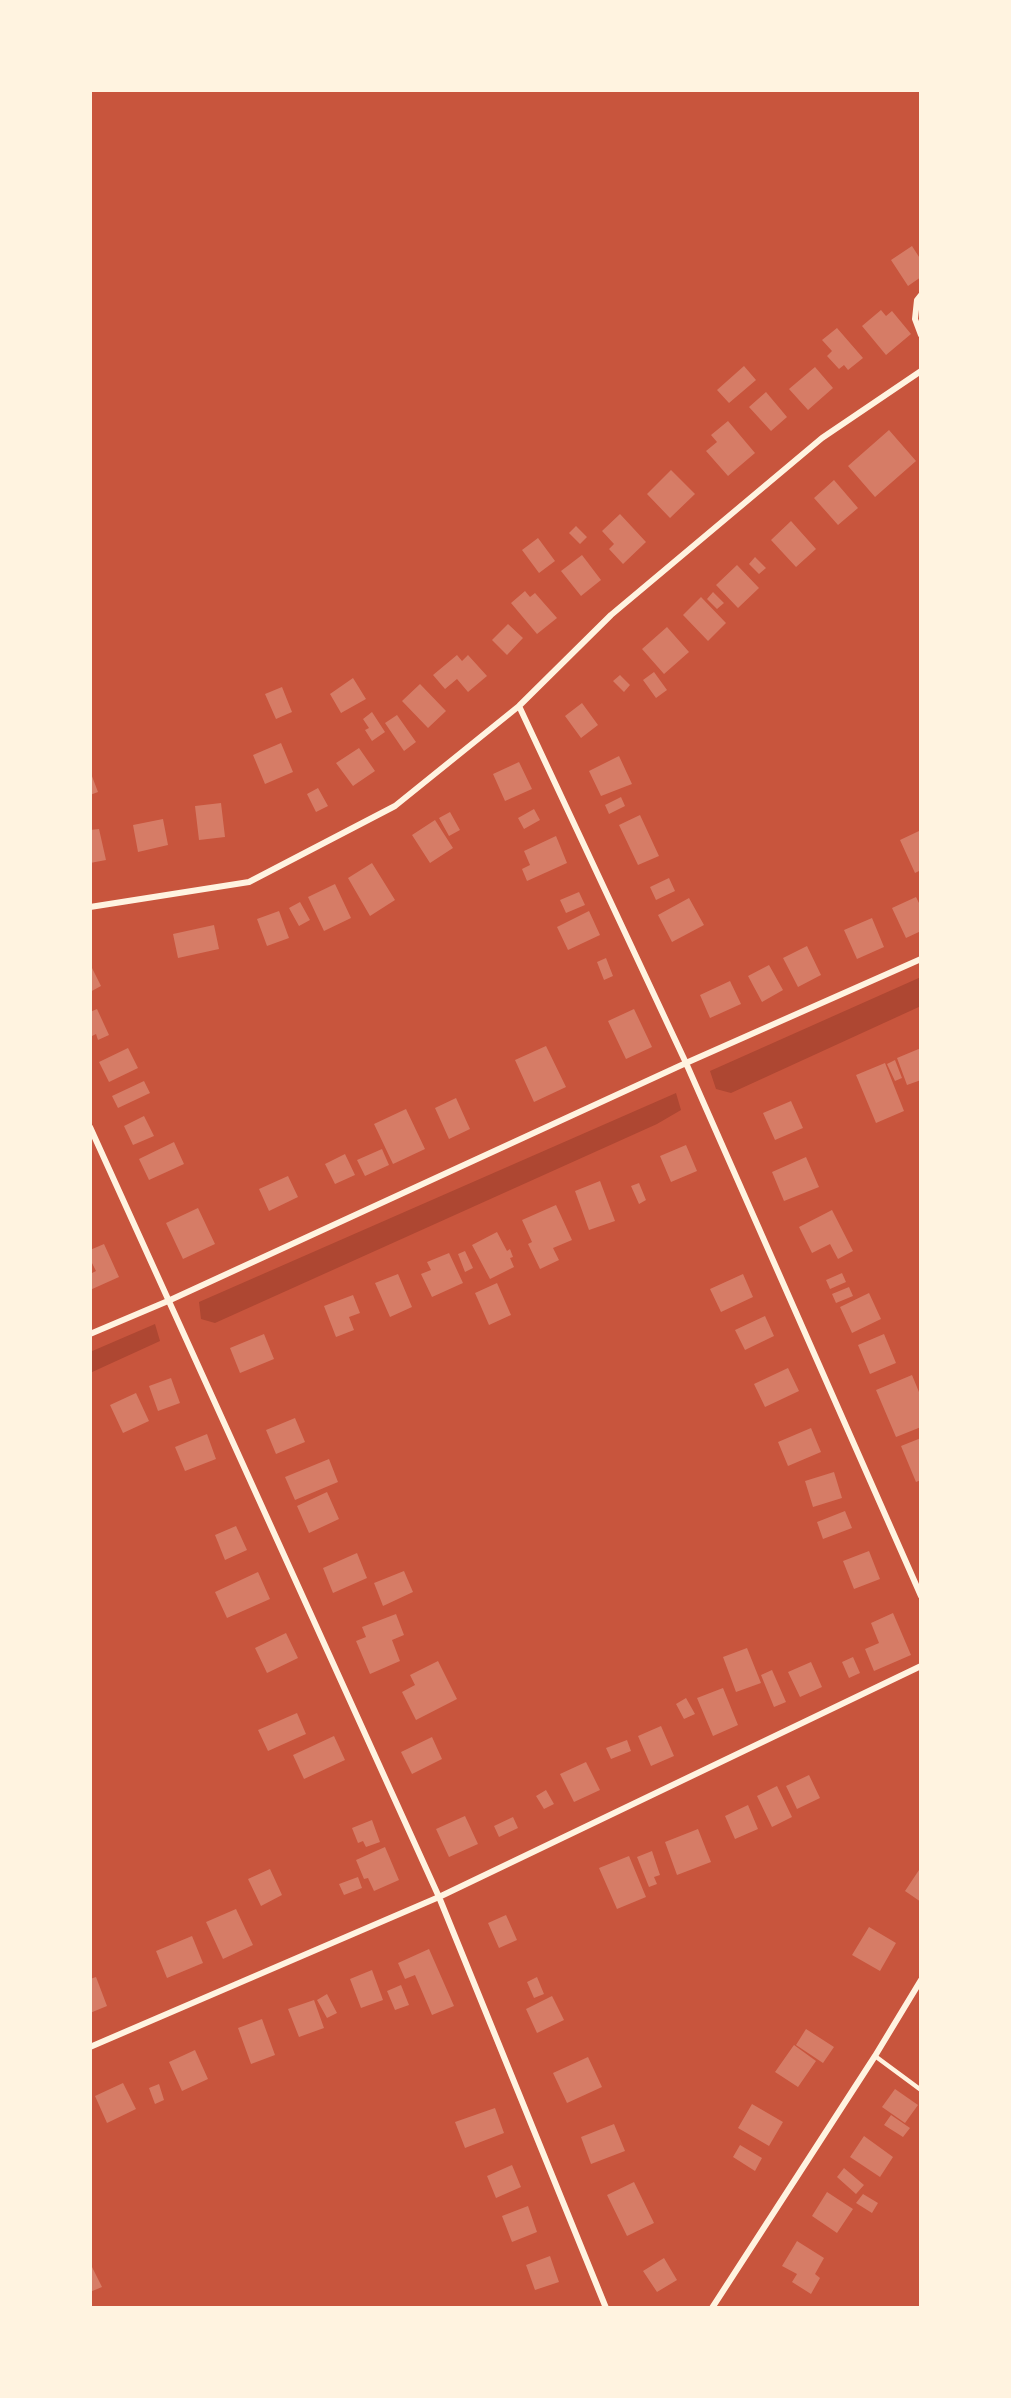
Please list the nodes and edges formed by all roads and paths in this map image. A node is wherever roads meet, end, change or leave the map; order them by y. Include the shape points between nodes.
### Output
1 (921, 295) edge
2 (921, 335) edge
3 (921, 371) edge
4 (519, 706) junction
5 (90, 907) edge
6 (921, 959) edge
7 (686, 1063) junction
8 (90, 1127) edge
9 (168, 1301) junction
10 (90, 1334) edge
11 (921, 1596) edge
12 (921, 1666) edge
13 (439, 1897) junction
14 (921, 1980) edge
15 (90, 2047) edge
16 (875, 2056) junction
17 (921, 2090) edge
18 (606, 2308) edge
19 (712, 2308) edge

1 - 2 street via 915,320
3 - 4 street via 822,438 611,615
4 - 5 street via 395,806 249,882
4 - 7 street
6 - 7 street
7 - 9 street
7 - 11 street
8 - 9 street
9 - 10 street
9 - 13 street
12 - 13 street
13 - 15 street
13 - 18 street
14 - 16 street
16 - 17 lane
16 - 19 street

